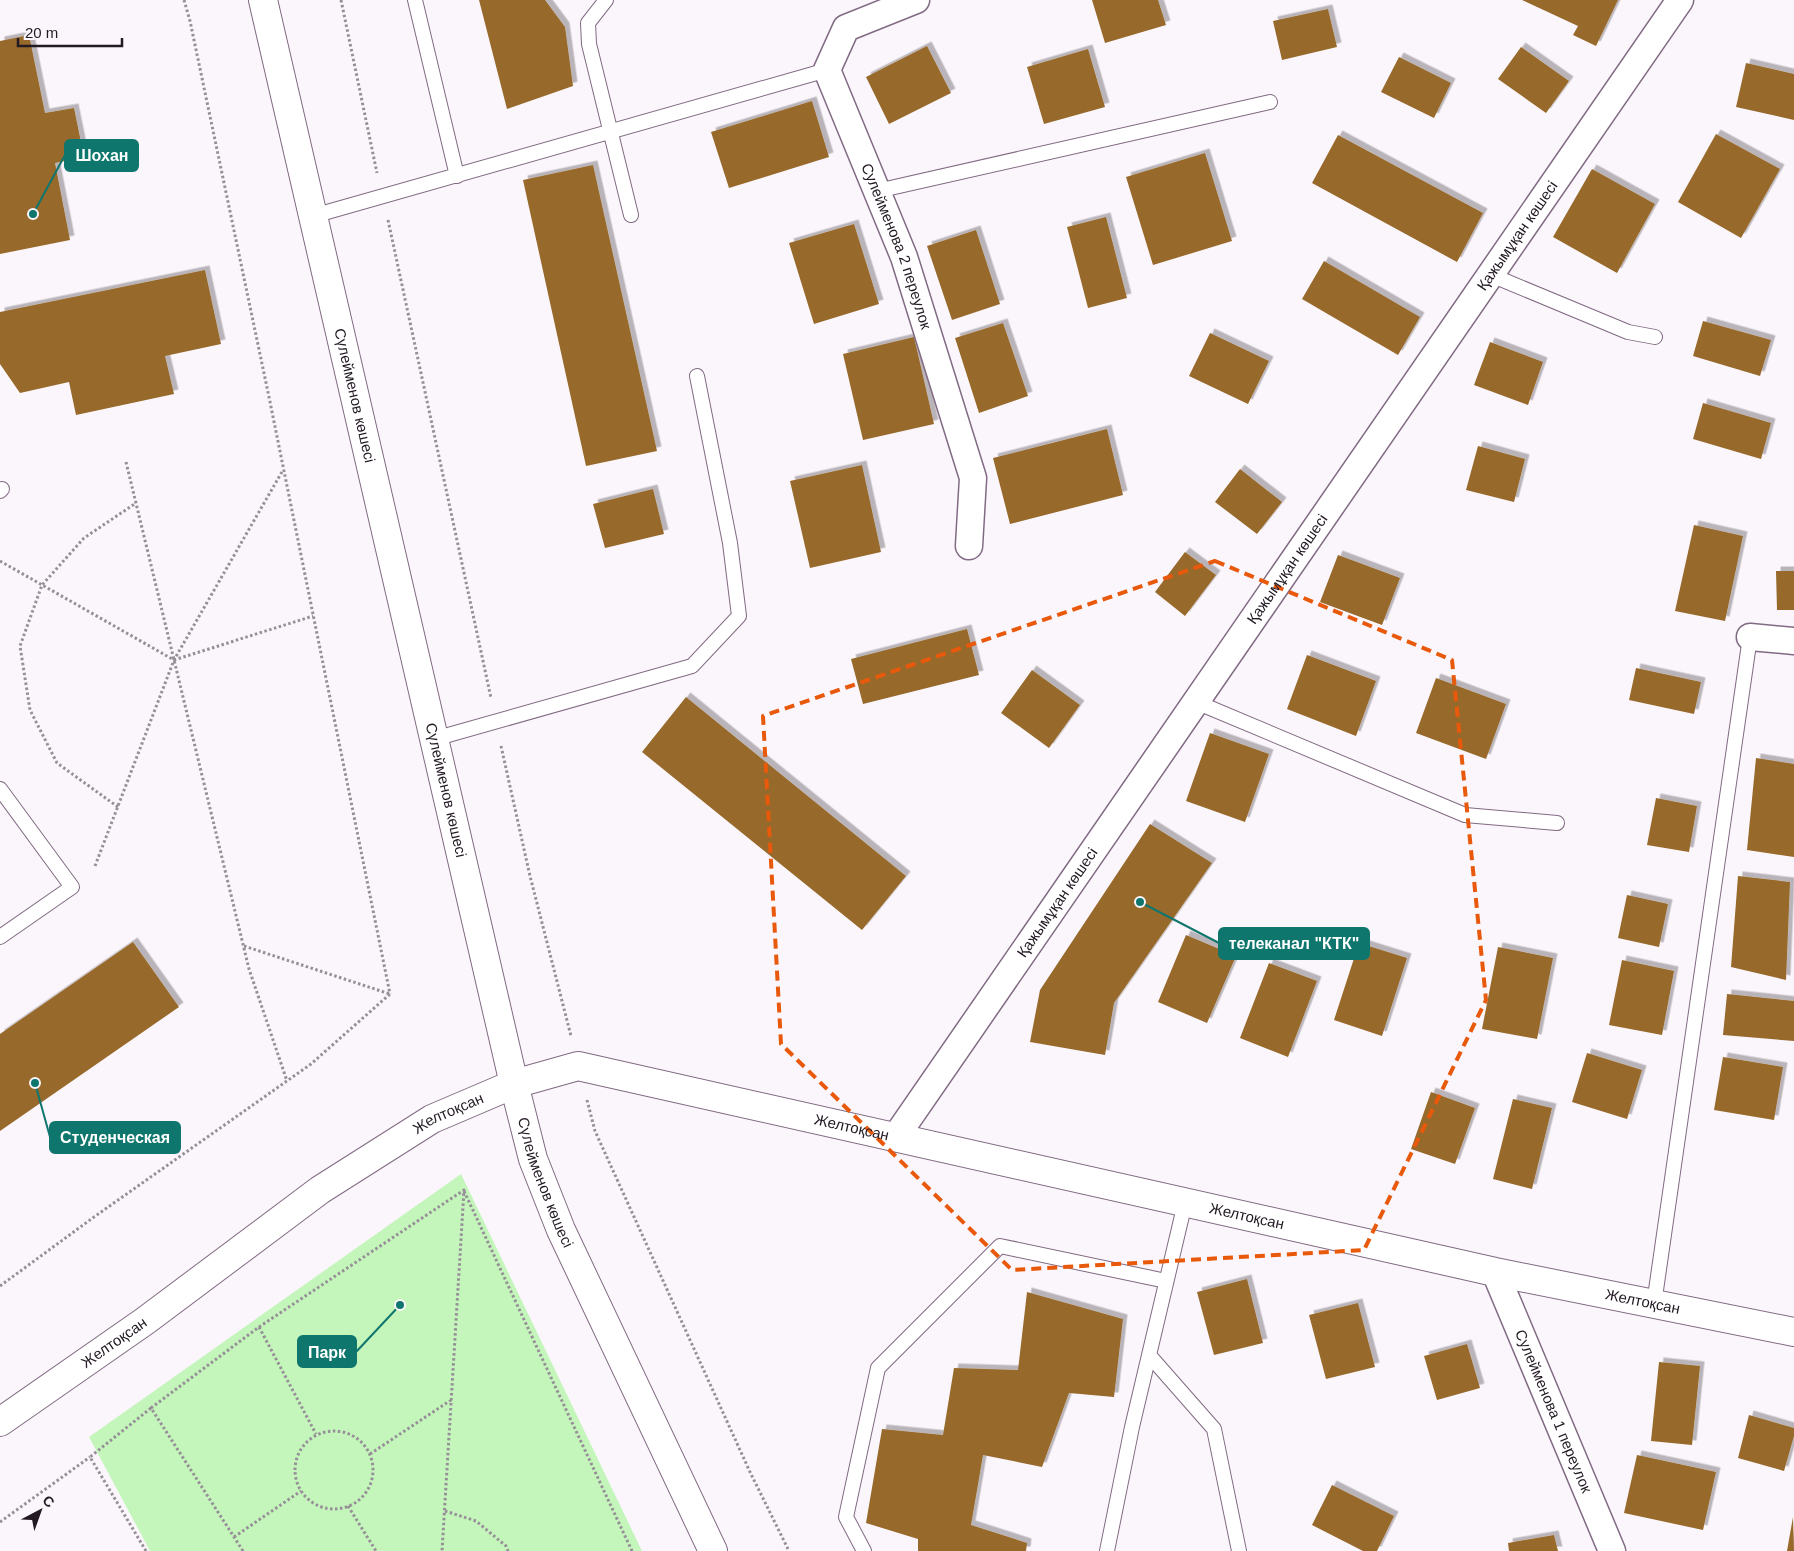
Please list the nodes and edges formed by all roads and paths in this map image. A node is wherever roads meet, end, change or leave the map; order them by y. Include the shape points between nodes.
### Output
1 (184, 0) edge
2 (263, 0) edge
3 (341, 0) edge
4 (414, 0) edge
5 (606, 0) edge
6 (916, 0) edge
7 (1680, 0) edge
8 (827, 70) junction
9 (1270, 102) dead end
10 (611, 132) junction
11 (457, 176) junction
12 (877, 191) junction
13 (382, 196) junction
14 (631, 215) dead end
15 (313, 216) junction
16 (1491, 275) junction
17 (1655, 337) dead end
18 (697, 376) dead end
19 (126, 462) dead end
20 (283, 470) junction
21 (136, 503) junction
22 (969, 546) dead end
23 (0, 561) edge
24 (42, 585) junction
25 (313, 616) junction
26 (1750, 637) joint
27 (1794, 641) edge
28 (174, 660) junction
29 (1196, 702) junction
30 (496, 721) junction
31 (434, 739) junction
32 (0, 789) edge
33 (118, 807) junction
34 (1557, 823) dead end
35 (95, 866) dead end
36 (0, 937) edge
37 (243, 945) junction
38 (390, 994) junction
39 (578, 1066) junction
40 (287, 1081) junction
41 (514, 1084) junction
42 (895, 1138) junction
43 (464, 1190) junction
44 (1184, 1203) junction
45 (1495, 1272) junction
46 (1166, 1281) junction
47 (0, 1286) edge
48 (1654, 1304) junction
49 (259, 1327) junction
50 (1794, 1332) edge
51 (1150, 1355) junction
52 (451, 1400) junction
53 (151, 1408) junction
54 (0, 1422) edge
55 (316, 1434) junction
56 (370, 1454) junction
57 (90, 1457) junction
58 (301, 1491) junction
59 (348, 1506) junction
60 (445, 1511) junction
61 (0, 1522) edge
62 (234, 1537) junction
63 (146, 1551) edge
64 (243, 1551) edge
65 (376, 1551) edge
66 (442, 1551) edge
67 (508, 1551) edge
68 (632, 1551) edge
69 (713, 1551) edge
70 (789, 1551) edge
71 (864, 1551) edge
72 (1107, 1551) edge
73 (1239, 1551) edge
74 (1612, 1551) edge

1 - 20 path
2 - 15 street, Сүлейменов көшесі
3 - 13 path
4 - 11 lane
5 - 10 lane via 588,23 589,44
6 - 8 street via 846,28
7 - 16 street, Қажымұқан көшесі
8 - 10 lane
8 - 12 street, Сулейменова 2 переулок
9 - 12 lane
10 - 11 lane
10 - 14 lane
11 - 13 lane
12 - 22 street, Сулейменова 2 переулок via 904,257 973,478
13 - 15 lane
13 - 30 path
15 - 31 street, Сүлейменов көшесі
16 - 17 lane via 1628,332
16 - 29 street, Қажымұқан көшесі
18 - 30 lane via 730,543 739,616 692,666
19 - 21 path
20 - 25 path
20 - 28 path
21 - 24 path via 84,538
21 - 28 path
23 - 24 path
24 - 28 path
24 - 33 path via 20,646 30,710 57,763
25 - 28 path
25 - 38 path
26 - 27 street
26 - 48 lane
28 - 33 path
28 - 37 path
29 - 34 lane via 1465,815
29 - 42 street, Қажымұқан көшесі
30 - 31 lane
30 - 39 path via 530,876
31 - 41 street, Сүлейменов көшесі
32 - 36 lane via 72,887
33 - 35 path
37 - 38 path
37 - 40 path
38 - 40 path
39 - 41 street, Желтоқсан
39 - 42 street, Желтоқсан
39 - 70 path via 595,1131
40 - 47 path
41 - 54 street, Желтоқсан via 432,1119 320,1190 145,1321
41 - 69 street, Сүлейменов көшесі via 533,1159 561,1230
42 - 44 street, Желтоқсан
43 - 49 path
43 - 52 path
43 - 68 path
44 - 45 street, Желтоқсан
44 - 46 lane
45 - 48 street, Желтоқсан
45 - 74 street, Сулейменова 1 переулок
46 - 51 lane
46 - 71 lane via 1000,1246 878,1368 846,1517
48 - 50 street, Желтоқсан
49 - 53 path
49 - 55 path
51 - 72 lane
51 - 73 lane via 1214,1429
52 - 56 path
52 - 60 path
53 - 57 path
53 - 62 path
55 - 56 path via 329,1431 353,1436
55 - 58 path via 298,1453 296,1479
56 - 59 path via 372,1479 367,1491
57 - 61 path
57 - 63 path
58 - 59 path via 322,1507
58 - 62 path
59 - 65 path
60 - 66 path
60 - 67 path via 476,1522
62 - 64 path

